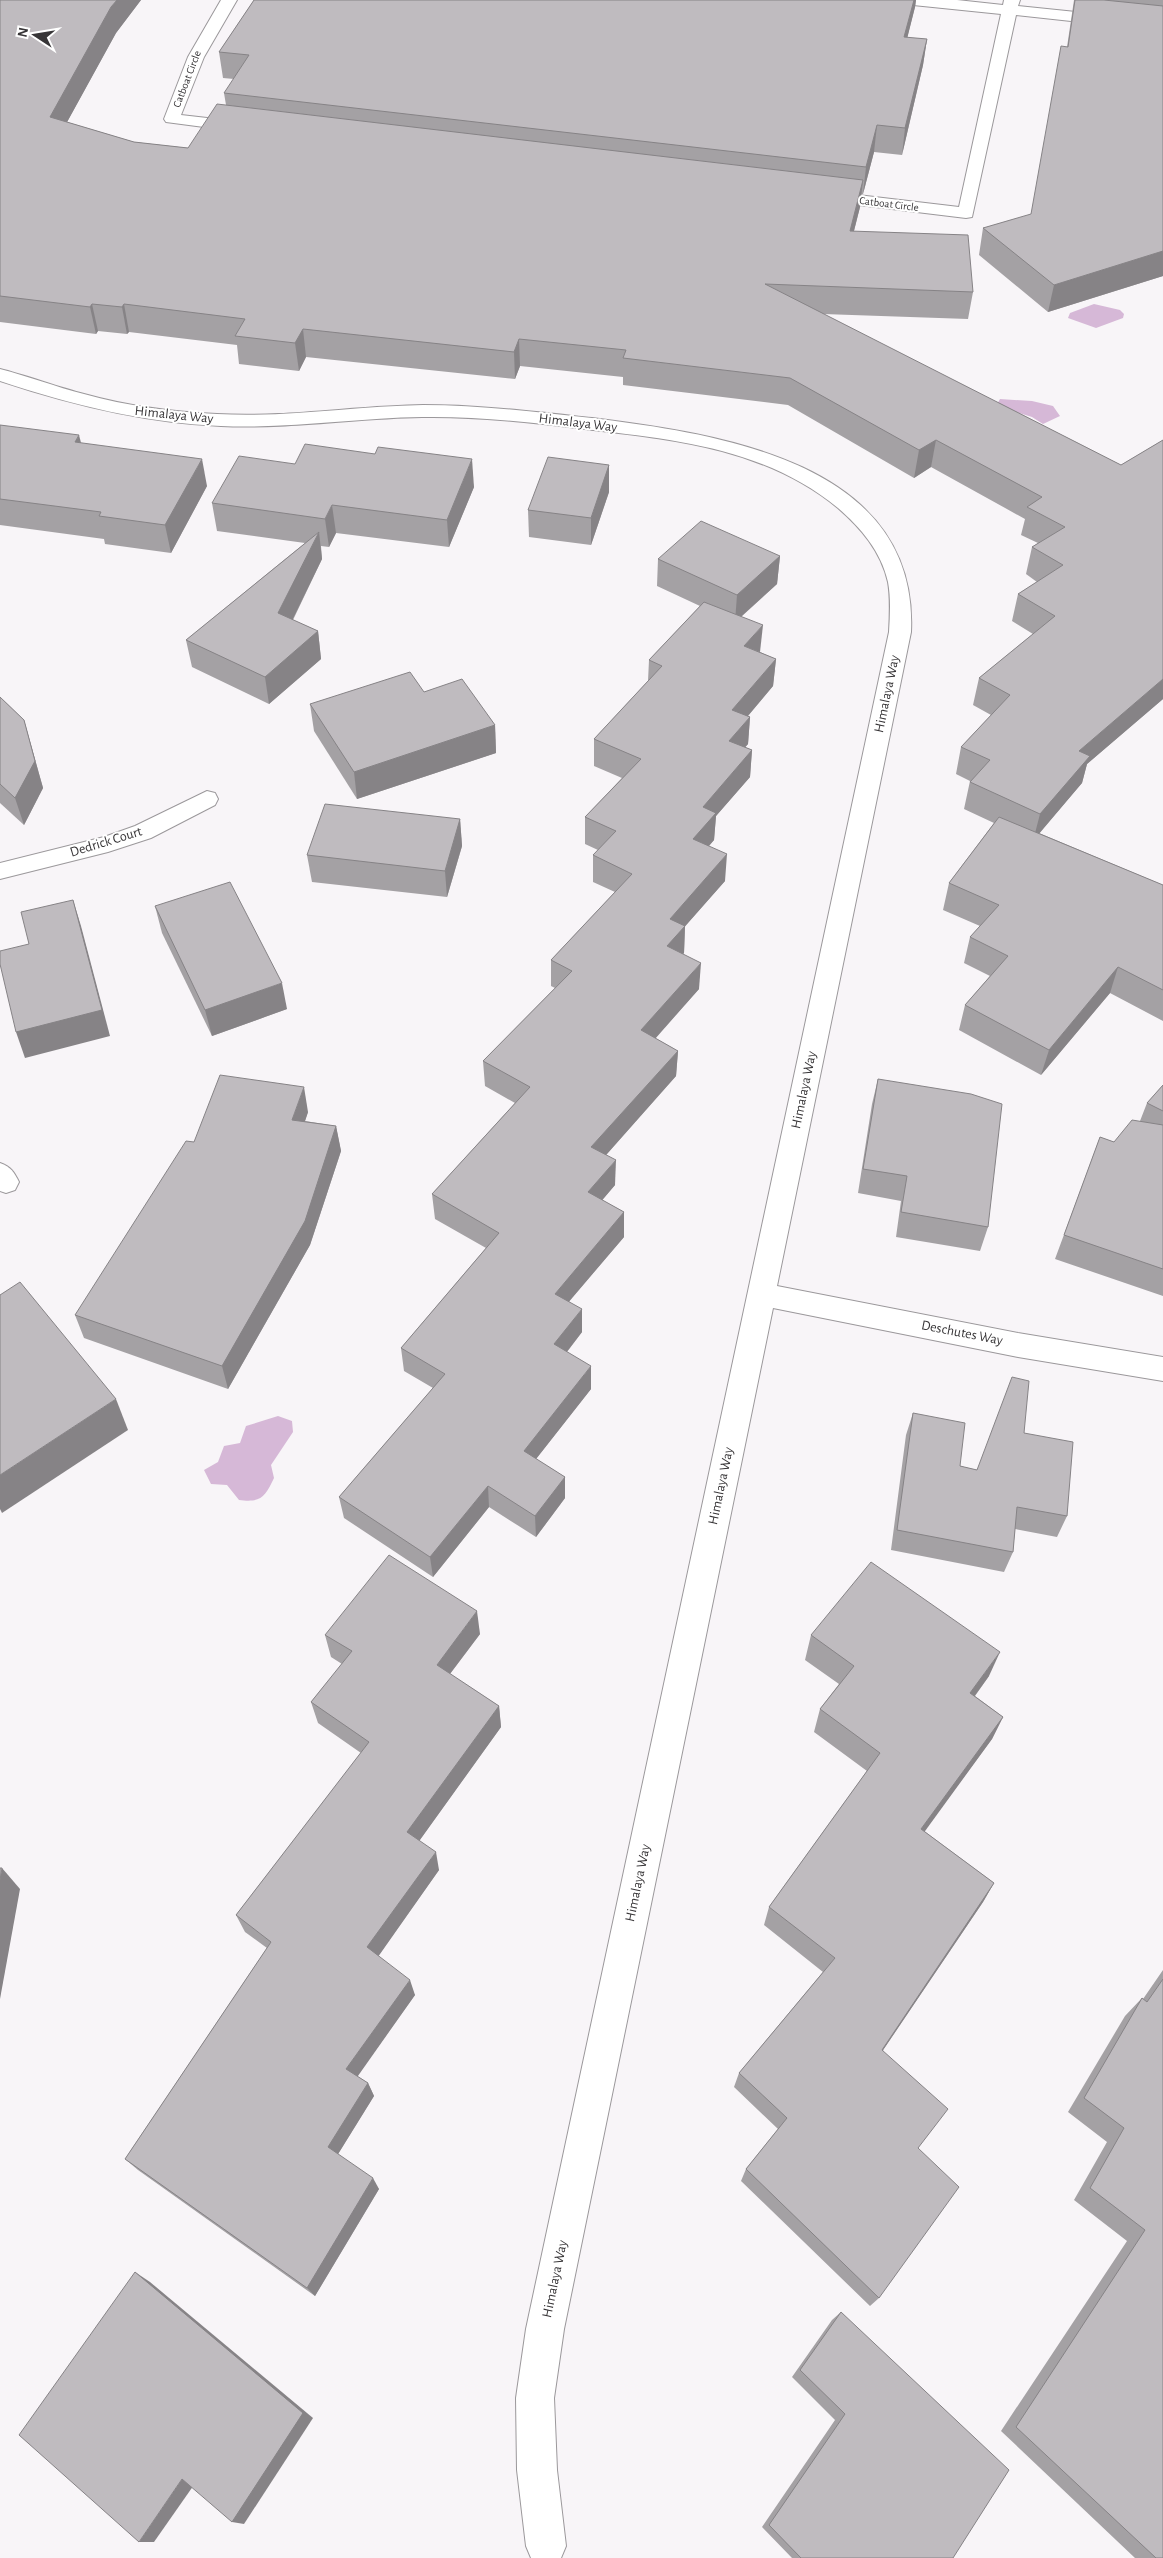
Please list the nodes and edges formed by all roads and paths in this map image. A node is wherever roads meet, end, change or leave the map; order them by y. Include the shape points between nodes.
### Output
1 (229, 0) edge
2 (913, 0) edge
3 (1011, 5) edge
4 (1163, 26) edge
5 (261, 129) edge
6 (807, 194) edge
7 (0, 375) edge
8 (207, 799) dead end
9 (0, 871) edge
10 (761, 1294) junction
11 (1163, 1368) edge
12 (546, 2546) dead end

1 - 5 street, Catboat Circle via 190,66 172,118
2 - 3 street
3 - 4 street
3 - 6 street, Catboat Circle via 966,213
7 - 10 street, Himalaya Way via 103,406 160,416 283,420 389,412 502,414 673,434 747,450 804,474 836,493 871,528 891,560 900,588 900,632
8 - 9 street, Dedrick Court via 143,832
10 - 11 street, Deschutes Way via 1018,1344
10 - 12 street, Himalaya Way via 545,2329 536,2398 537,2470

